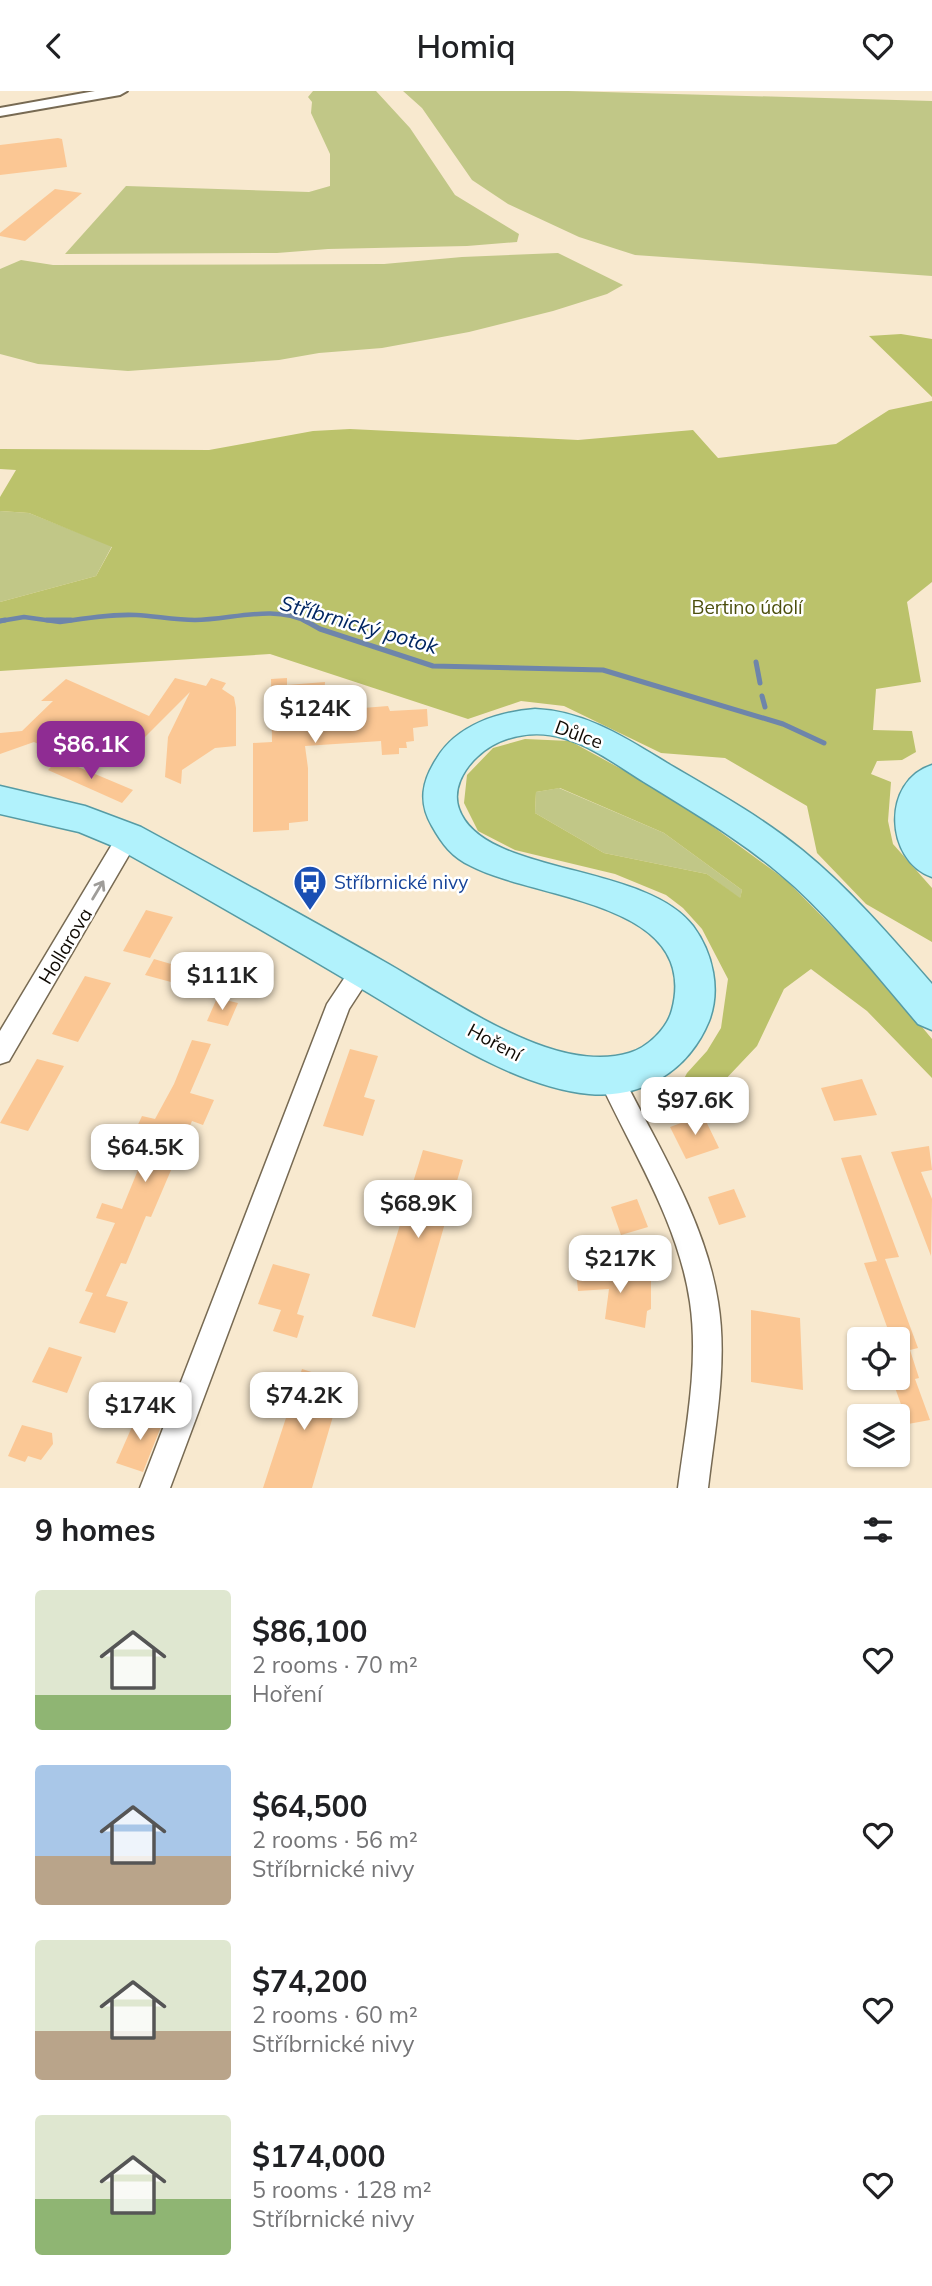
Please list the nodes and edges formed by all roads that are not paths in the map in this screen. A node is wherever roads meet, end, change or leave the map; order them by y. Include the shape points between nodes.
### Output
1 (120, 91) edge
2 (72, 95) edge
3 (0, 112) edge
4 (932, 778) edge
5 (0, 800) edge
6 (128, 837) junction
7 (932, 862) edge
8 (363, 969) junction
9 (932, 1012) edge
10 (0, 1053) edge
11 (609, 1075) junction
12 (155, 1488) edge
13 (693, 1488) edge

1 - 2 street
2 - 3 street
4 - 7 main road via 913,801 910,817 922,851
5 - 6 main road, Hoření via 74,816
6 - 8 main road, Hoření
10 -> 6 street, Hollarova
8 - 11 main road, Hoření via 534,1062
8 - 12 street via 339,1004
9 - 11 main road, Důlce via 841,908 740,823 587,734 542,721 501,727 465,747 441,781 443,818 454,834 486,857 642,907 677,933 696,974 691,1021 682,1036 649,1064
11 - 13 street via 684,1229 704,1301 706,1370

